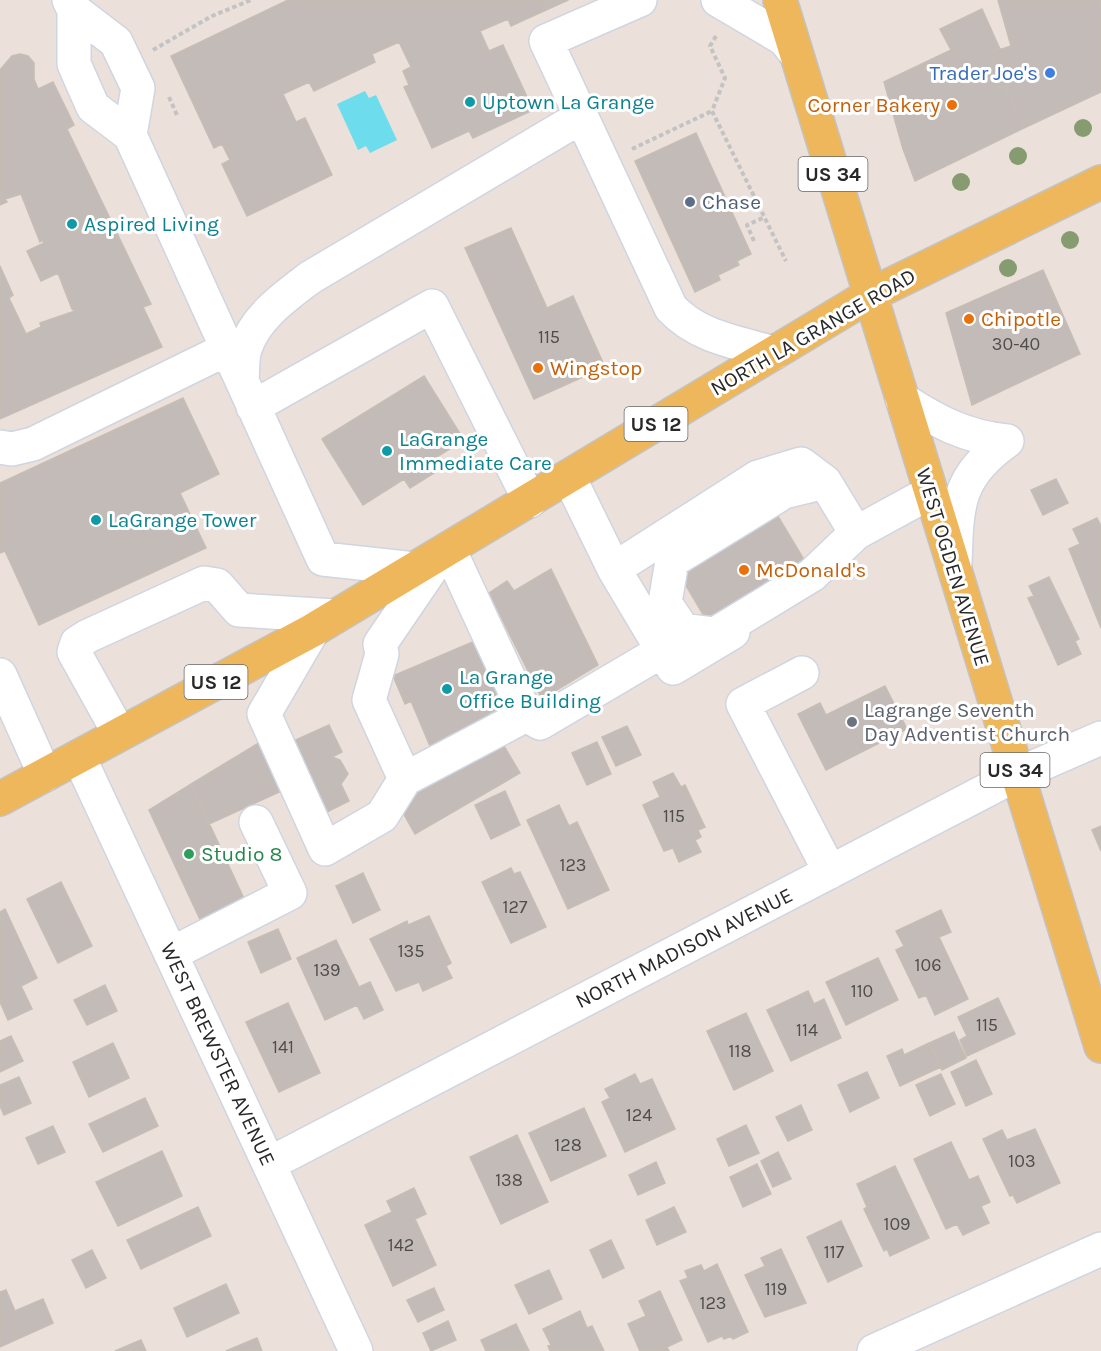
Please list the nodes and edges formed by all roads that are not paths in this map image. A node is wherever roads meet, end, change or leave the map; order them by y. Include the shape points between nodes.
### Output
1 (640, 0) edge
2 (780, 0) edge
3 (79, 3) edge
4 (719, 14) edge
5 (796, 54) junction
6 (580, 117) junction
7 (130, 135) junction
8 (1101, 182) edge
9 (870, 295) junction
10 (227, 349) junction
11 (774, 353) junction
12 (248, 394) junction
13 (902, 399) junction
14 (0, 447) edge
15 (569, 477) junction
16 (825, 482) junction
17 (931, 492) junction
18 (530, 501) junction
19 (856, 533) junction
20 (435, 557) junction
21 (614, 569) junction
22 (954, 574) junction
23 (324, 623) junction
24 (668, 660) junction
25 (801, 673) dead end
26 (0, 675) edge
27 (526, 715) junction
28 (119, 733) junction
29 (1101, 738) edge
30 (79, 757) junction
31 (45, 775) junction
32 (1016, 775) junction
33 (405, 779) junction
34 (0, 799) edge
35 (256, 822) dead end
36 (830, 872) junction
37 (171, 954) junction
38 (1101, 1046) edge
39 (269, 1164) junction
40 (1101, 1249) edge
41 (356, 1351) edge
42 (874, 1351) edge

1 - 6 street via 563,18 546,41
2 - 5 main road, US 34
3 - 7 street via 116,42 138,88
3 - 7 street via 74,64 93,107
4 - 5 street via 784,39
5 - 9 main road, US 34
6 - 11 street via 671,308 704,333
6 - 12 street via 311,277 276,304 255,329 245,349
7 - 10 street
8 - 9 main road, NORTH LA GRANGE ROAD / US 12
9 - 11 main road, NORTH LA GRANGE ROAD / US 12
9 - 13 main road, WEST OGDEN AVENUE / US 34
10 - 12 street
10 - 14 street via 33,444 12,449
11 - 15 main road, NORTH LA GRANGE ROAD / US 12
12 - 18 street via 432,306
12 - 20 street via 324,559
13 - 17 main road, WEST OGDEN AVENUE / US 34
13 - 22 street via 936,421 968,435 1007,441 978,463 968,478 956,523
15 - 18 main road, NORTH LA GRANGE ROAD / US 12
15 - 21 street
16 - 19 street
16 - 19 street via 784,492 672,561 665,603 683,630 715,634 812,575
16 - 21 street via 801,464 758,477
17 - 19 street
17 - 22 main road, WEST OGDEN AVENUE / US 34
18 - 20 main road, NORTH LA GRANGE ROAD / US 12
19 - 24 street via 845,562
20 - 23 main road, US 12
20 - 27 street
20 - 33 street via 380,644 382,654 369,700
21 - 24 street
22 - 32 main road, WEST OGDEN AVENUE / US 34
23 - 28 main road, US 12
23 - 28 street via 239,610 217,585 204,583 88,636 76,643 74,652
23 - 33 street via 264,714 325,849 382,816
24 - 27 street via 540,723
25 - 36 street via 743,704
26 - 31 street
27 - 33 street
28 - 30 main road, US 12
29 - 32 street, NORTH MADISON AVENUE
30 - 31 main road, US 12
30 - 37 street, WEST BREWSTER AVENUE
31 - 34 main road, US 12
32 - 36 street, NORTH MADISON AVENUE
32 - 38 main road, WEST OGDEN AVENUE / US 34
35 - 37 street via 290,893
36 - 39 street, NORTH MADISON AVENUE
37 - 39 street, WEST BREWSTER AVENUE
39 - 41 street, WEST BREWSTER AVENUE
40 - 42 street

